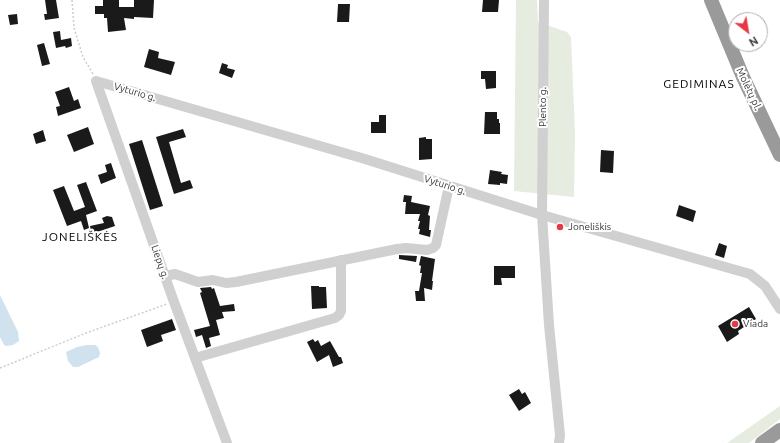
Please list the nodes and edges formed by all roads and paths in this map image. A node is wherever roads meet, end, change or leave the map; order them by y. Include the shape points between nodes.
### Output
1 (72, 0) edge
2 (544, 0) edge
3 (711, 0) edge
4 (96, 81) junction
5 (780, 155) edge
6 (449, 186) junction
7 (542, 215) junction
8 (341, 260) junction
9 (165, 276) junction
10 (174, 302) junction
11 (780, 309) edge
12 (195, 358) junction
13 (0, 368) edge
14 (780, 430) edge
15 (227, 443) edge
16 (559, 443) edge
17 (762, 443) edge

1 - 4 path via 74,28 83,56
2 - 7 street, Plento g.
3 - 5 highway, Molėtų pl.
4 - 6 street, Vyturio g. via 364,158
4 - 9 street, Liepų g.
6 - 7 street, Vyturio g.
6 - 8 street via 436,245 433,248 406,248
7 - 11 street, Vyturio g. via 750,274 765,286
7 - 16 street, Plento g.
8 - 9 street via 226,283 214,280 198,282 175,274
8 - 12 street via 341,311 335,318
9 - 10 street, Liepų g.
10 - 12 street, Liepų g.
10 - 13 path via 86,333
12 - 15 street, Liepų g.
14 - 17 highway

